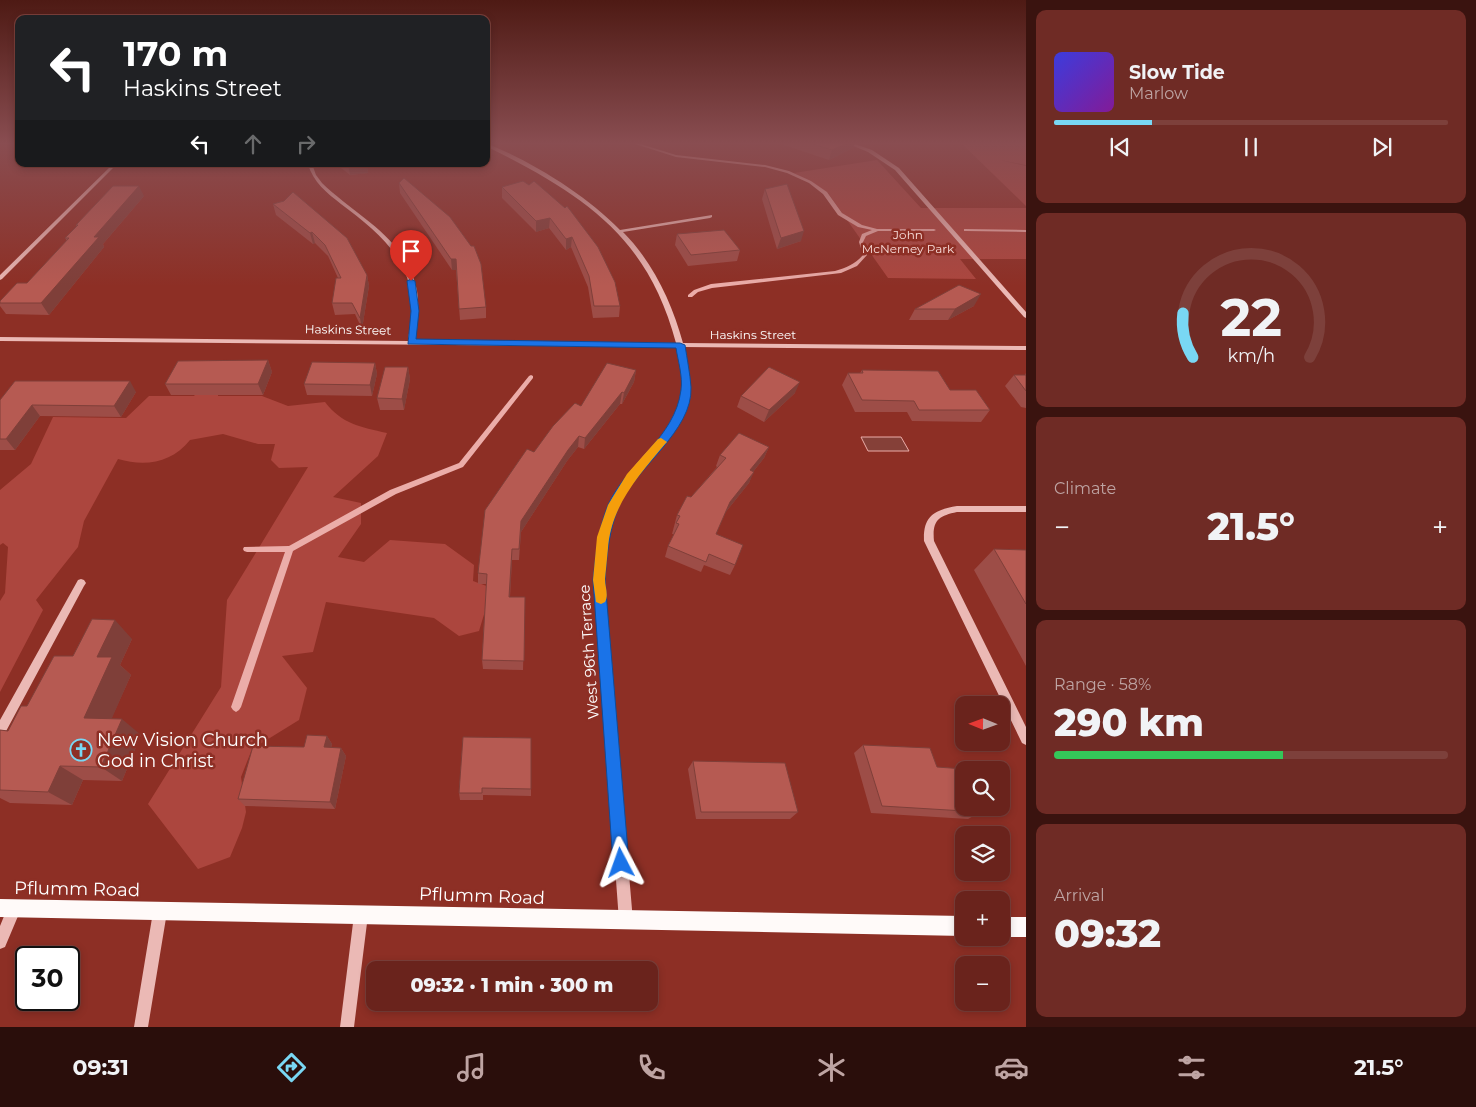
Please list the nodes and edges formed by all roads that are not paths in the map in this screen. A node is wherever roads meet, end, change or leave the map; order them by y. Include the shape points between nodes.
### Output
1 (89, 190) edge
2 (327, 190) edge
3 (571, 190) edge
4 (915, 190) edge
5 (710, 216) dead end
6 (621, 231) junction
7 (0, 278) edge
8 (1026, 316) edge
9 (0, 338) edge
10 (411, 342) junction
11 (680, 345) junction
12 (1026, 348) edge
13 (1026, 510) edge
14 (81, 582) dead end
15 (0, 731) edge
16 (1026, 739) edge
17 (7, 909) edge
18 (160, 912) junction
19 (361, 915) junction
20 (626, 921) junction
21 (955, 926) edge
22 (1010, 927) edge
23 (1026, 927) edge
24 (0, 942) edge
25 (141, 1027) edge
26 (347, 1027) edge

1 - 7 street
2 - 10 street via 380,230 407,268 414,302
3 - 6 street, West 96th Terrace
4 - 8 street
5 - 6 street
6 - 11 street, West 96th Terrace via 644,259 657,283
9 - 10 street, Haskins Street
10 - 11 street, Haskins Street
11 - 12 street, Haskins Street
11 - 20 street, West 96th Terrace via 686,388 680,413 670,431 628,481 614,505 603,537 599,580
13 - 16 street via 948,510 930,521 927,530 929,541
14 - 15 street
17 - 18 main road, Pflumm Road
17 - 24 street
18 - 19 main road, Pflumm Road
18 - 25 street
19 - 20 main road, Pflumm Road
19 - 26 street
20 - 21 main road, Pflumm Road
22 - 23 main road

